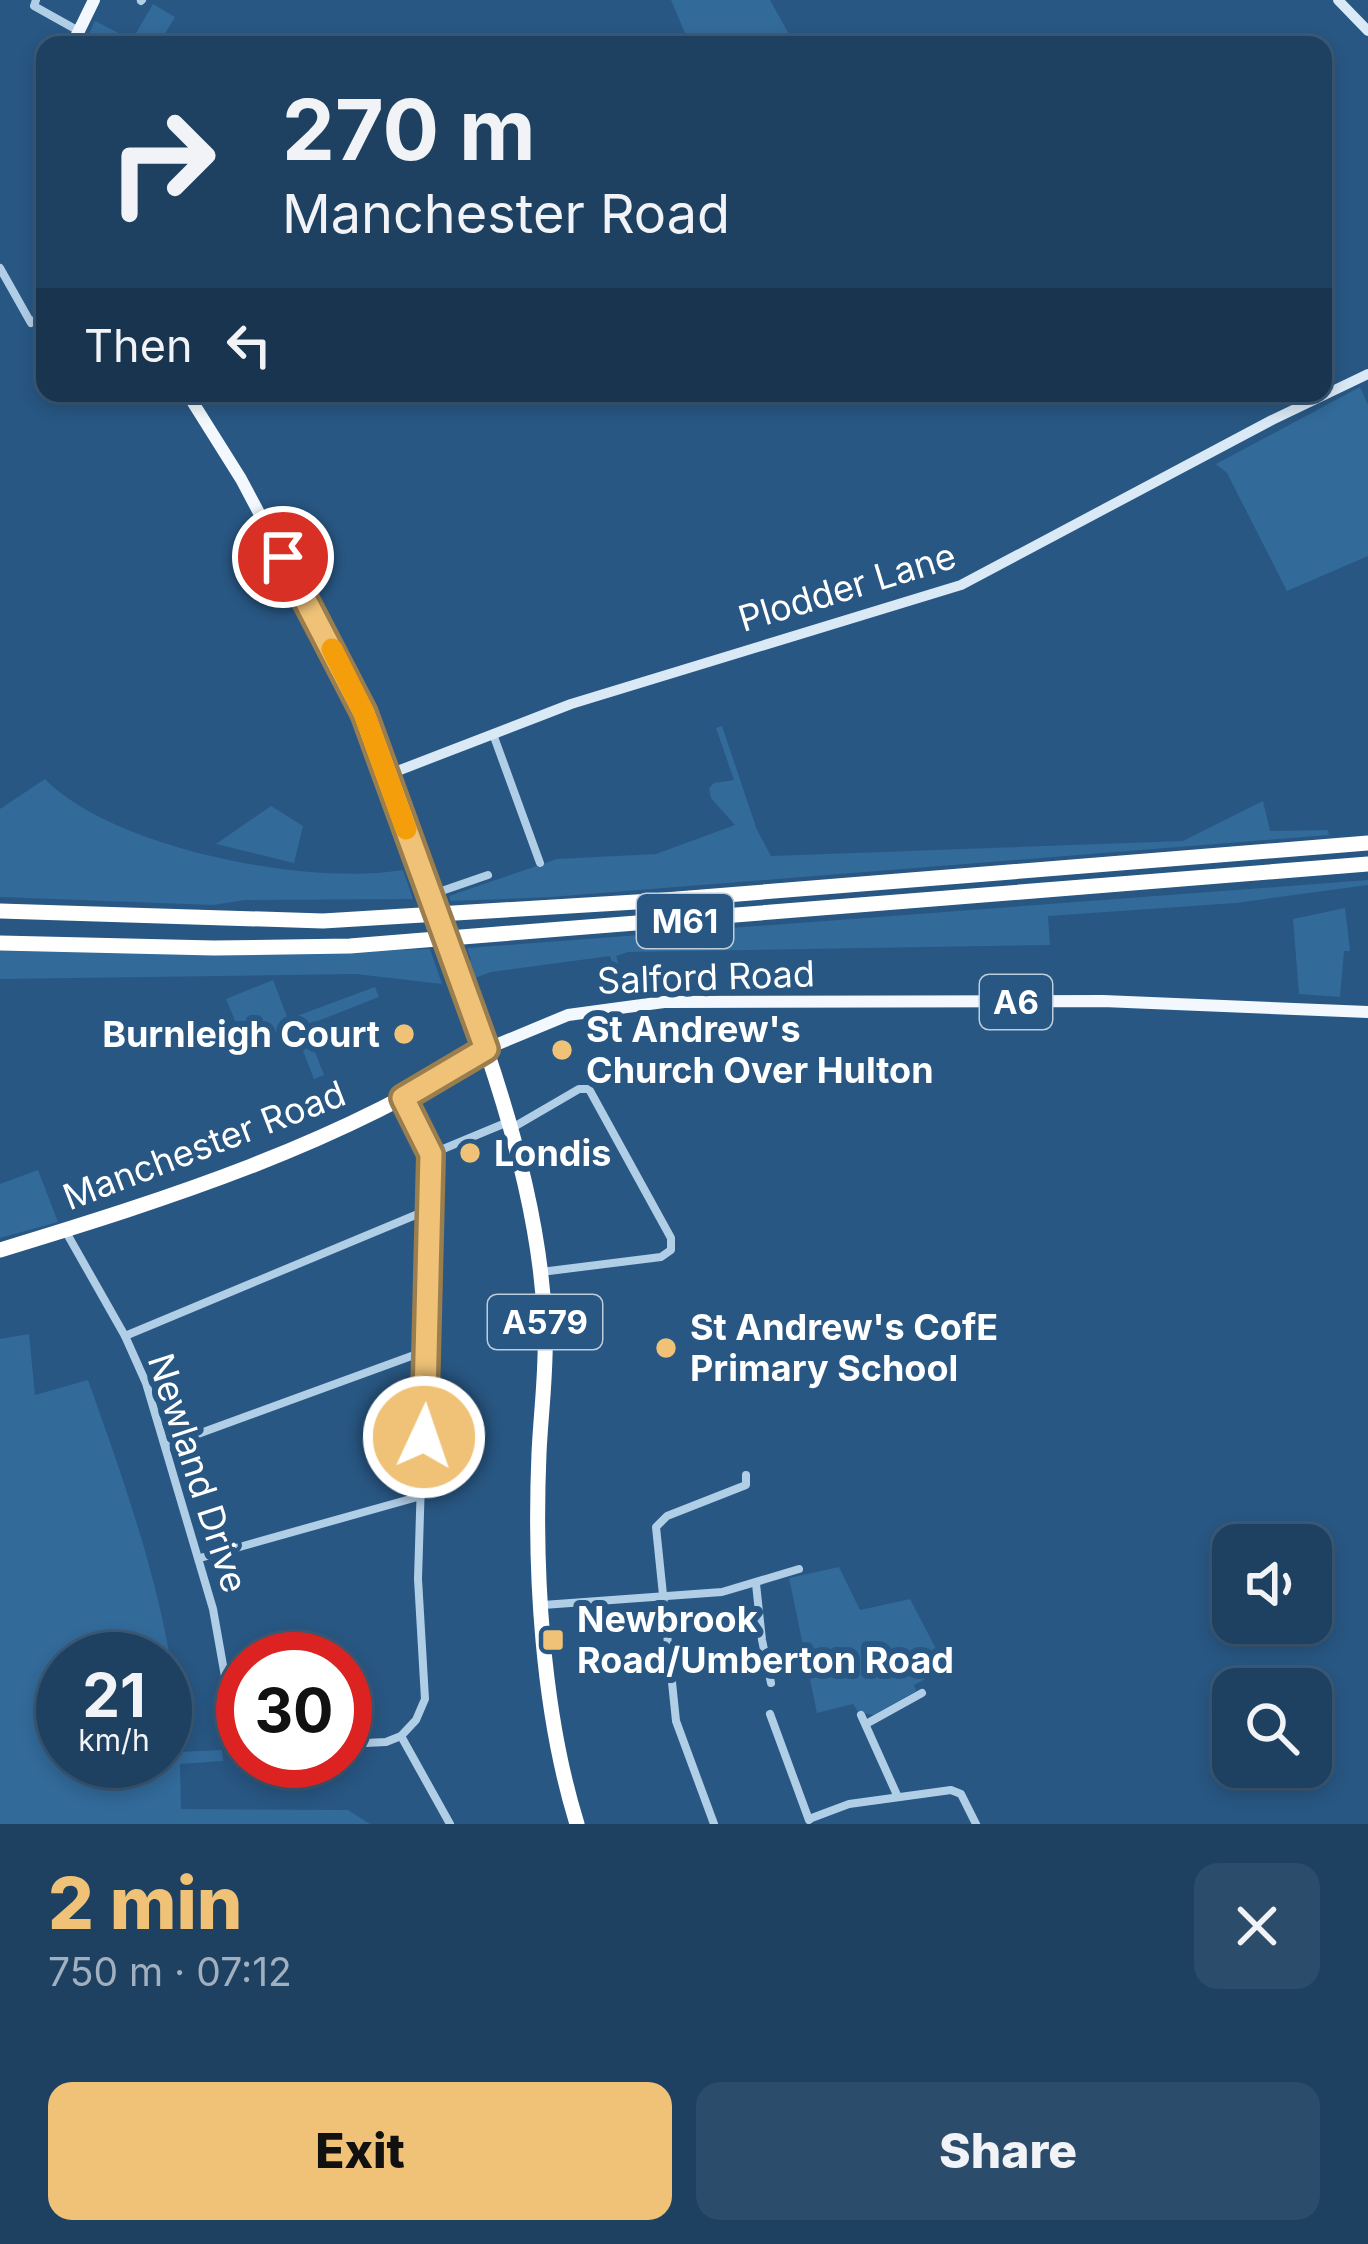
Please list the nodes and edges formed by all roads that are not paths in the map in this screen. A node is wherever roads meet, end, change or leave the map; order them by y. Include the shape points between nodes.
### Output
1 (36, 0) edge
2 (94, 0) edge
3 (1337, 0) edge
4 (77, 30) junction
5 (1368, 31) edge
6 (75, 36) edge
7 (0, 268) edge
8 (36, 319) edge
9 (1368, 374) edge
10 (1332, 392) edge
11 (193, 402) edge
12 (1310, 402) edge
13 (493, 734) junction
14 (387, 775) junction
15 (1368, 843) edge
16 (539, 863) dead end
17 (1368, 864) edge
18 (488, 875) dead end
19 (432, 891) junction
20 (0, 911) edge
21 (0, 944) edge
22 (1368, 1012) edge
23 (486, 1049) junction
24 (403, 1098) junction
25 (510, 1125) junction
26 (431, 1154) junction
27 (430, 1209) junction
28 (65, 1230) junction
29 (0, 1250) edge
30 (541, 1272) junction
31 (124, 1336) junction
32 (428, 1350) junction
33 (165, 1446) junction
34 (746, 1475) dead end
35 (421, 1496) junction
36 (200, 1558) junction
37 (799, 1569) dead end
38 (756, 1584) junction
39 (662, 1598) junction
40 (543, 1605) junction
41 (218, 1632) edge
42 (773, 1678) dead end
43 (922, 1693) dead end
44 (770, 1714) dead end
45 (401, 1736) junction
46 (372, 1743) edge
47 (898, 1796) junction
48 (809, 1822) edge
49 (450, 1824) edge
50 (577, 1824) edge
51 (714, 1824) edge
52 (976, 1824) edge

1 - 4 street via 34,6
2 - 4 main road
3 - 5 main road
4 - 6 main road
7 - 8 street via 31,323
9 - 10 main road, Plodder Lane
11 - 14 main road, A579 via 317,620
12 - 13 main road, Plodder Lane via 961,585
13 - 14 main road, Plodder Lane
13 - 16 street
14 - 19 main road, A579
15 - 20 highway, M61 via 323,921
17 - 21 highway, M61 via 350,946
18 - 19 street
19 - 23 main road, A579, bridge
22 - 23 main road, Salford Road / A6 via 1103,1001 648,1003 554,1019
23 - 24 highway, Manchester Road / A6
23 - 25 highway, A579
24 - 26 street
24 - 28 highway, Manchester Road / A6 via 253,1164
25 - 26 street
25 - 30 highway, A579
25 - 30 street via 590,1089 671,1238 661,1258
26 - 27 street
27 - 31 street
27 - 32 street
28 - 29 highway, Manchester Road / A6
28 - 31 street, Newland Drive
30 - 40 highway, A579
31 - 33 street, Newland Drive
32 - 33 street
32 - 35 street
33 - 36 street, Newland Drive
34 - 39 street via 746,1485 659,1522
35 - 36 street
35 - 45 street via 424,1699
36 - 41 street, Newland Drive
37 - 38 street
38 - 39 street
38 - 42 street
39 - 40 street
39 - 51 street via 676,1720
40 - 50 highway, A579 via 553,1715
43 - 47 street via 864,1720
44 - 48 street
45 - 46 street
45 - 49 street
47 - 48 street via 849,1804
47 - 52 street via 956,1791

